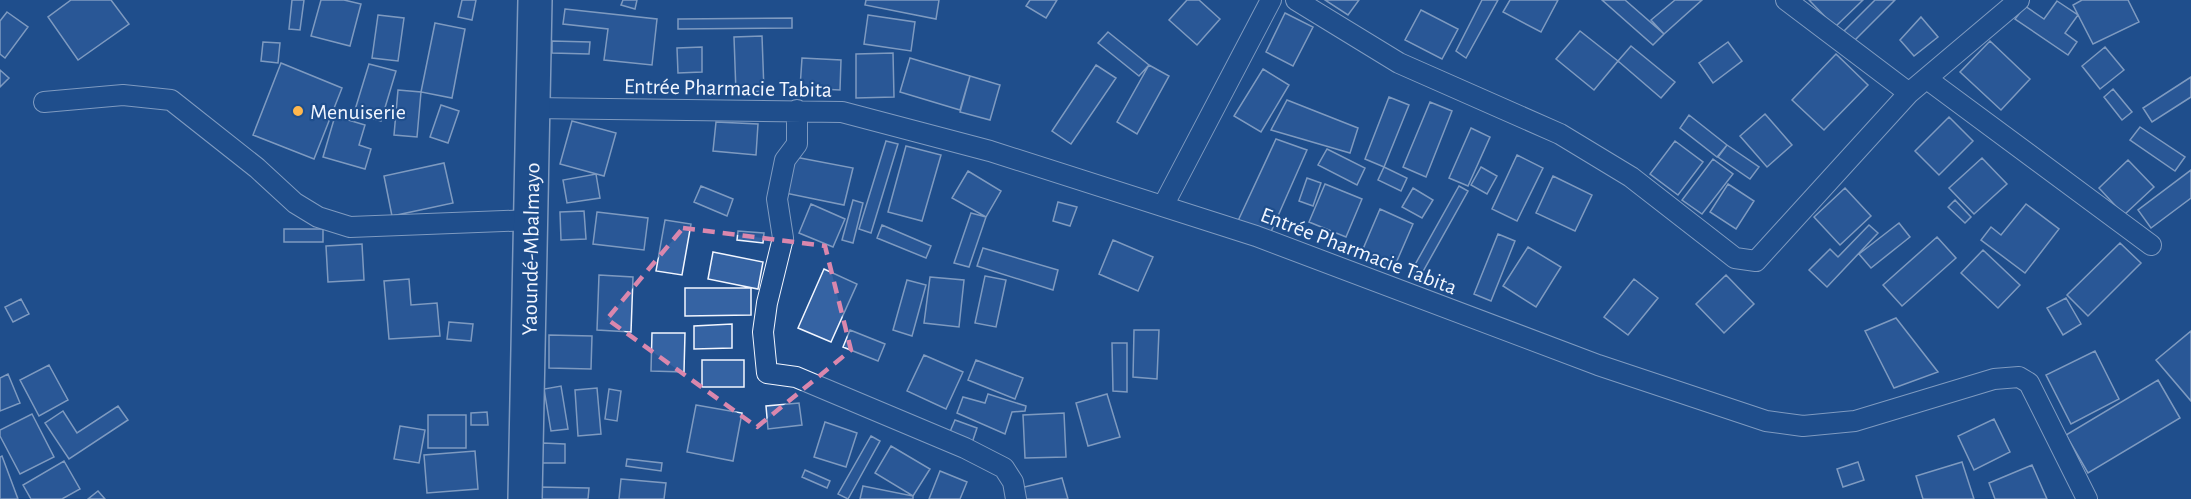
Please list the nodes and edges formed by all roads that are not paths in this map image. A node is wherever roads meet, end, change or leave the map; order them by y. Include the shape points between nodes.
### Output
1 (535, 0) edge
2 (1271, 0) edge
3 (1296, 0) edge
4 (1786, 0) edge
5 (2019, 0) edge
6 (1927, 79) junction
7 (1909, 93) junction
8 (44, 102) dead end
9 (532, 108) junction
10 (797, 110) junction
11 (1163, 206) junction
12 (531, 220) junction
13 (2151, 245) dead end
14 (525, 499) edge
15 (1016, 499) edge
16 (2087, 499) edge

1 - 9 highway, Yaoundé-Mbalmayo
2 - 11 street
3 - 7 street via 1398,63 1560,134 1631,177 1735,258 1745,261 1756,261
4 - 7 street
5 - 6 street
6 - 7 street
6 - 13 street
8 - 12 street via 123,95 171,100 295,203 318,217 350,227
9 - 10 street, Entrée Pharmacie Tabita
9 - 12 highway, Yaoundé-Mbalmayo
10 - 11 street, Entrée Pharmacie Tabita via 842,112 990,151
10 - 15 street via 797,144 785,160 777,199 783,238 763,332 767,373 796,377 965,448 1004,468 1013,482
11 - 16 street, Entrée Pharmacie Tabita via 1256,236 1598,365 1766,422 1803,426 1855,421 1994,379 2019,377 2029,383
12 - 14 highway, Yaoundé-Mbalmayo

